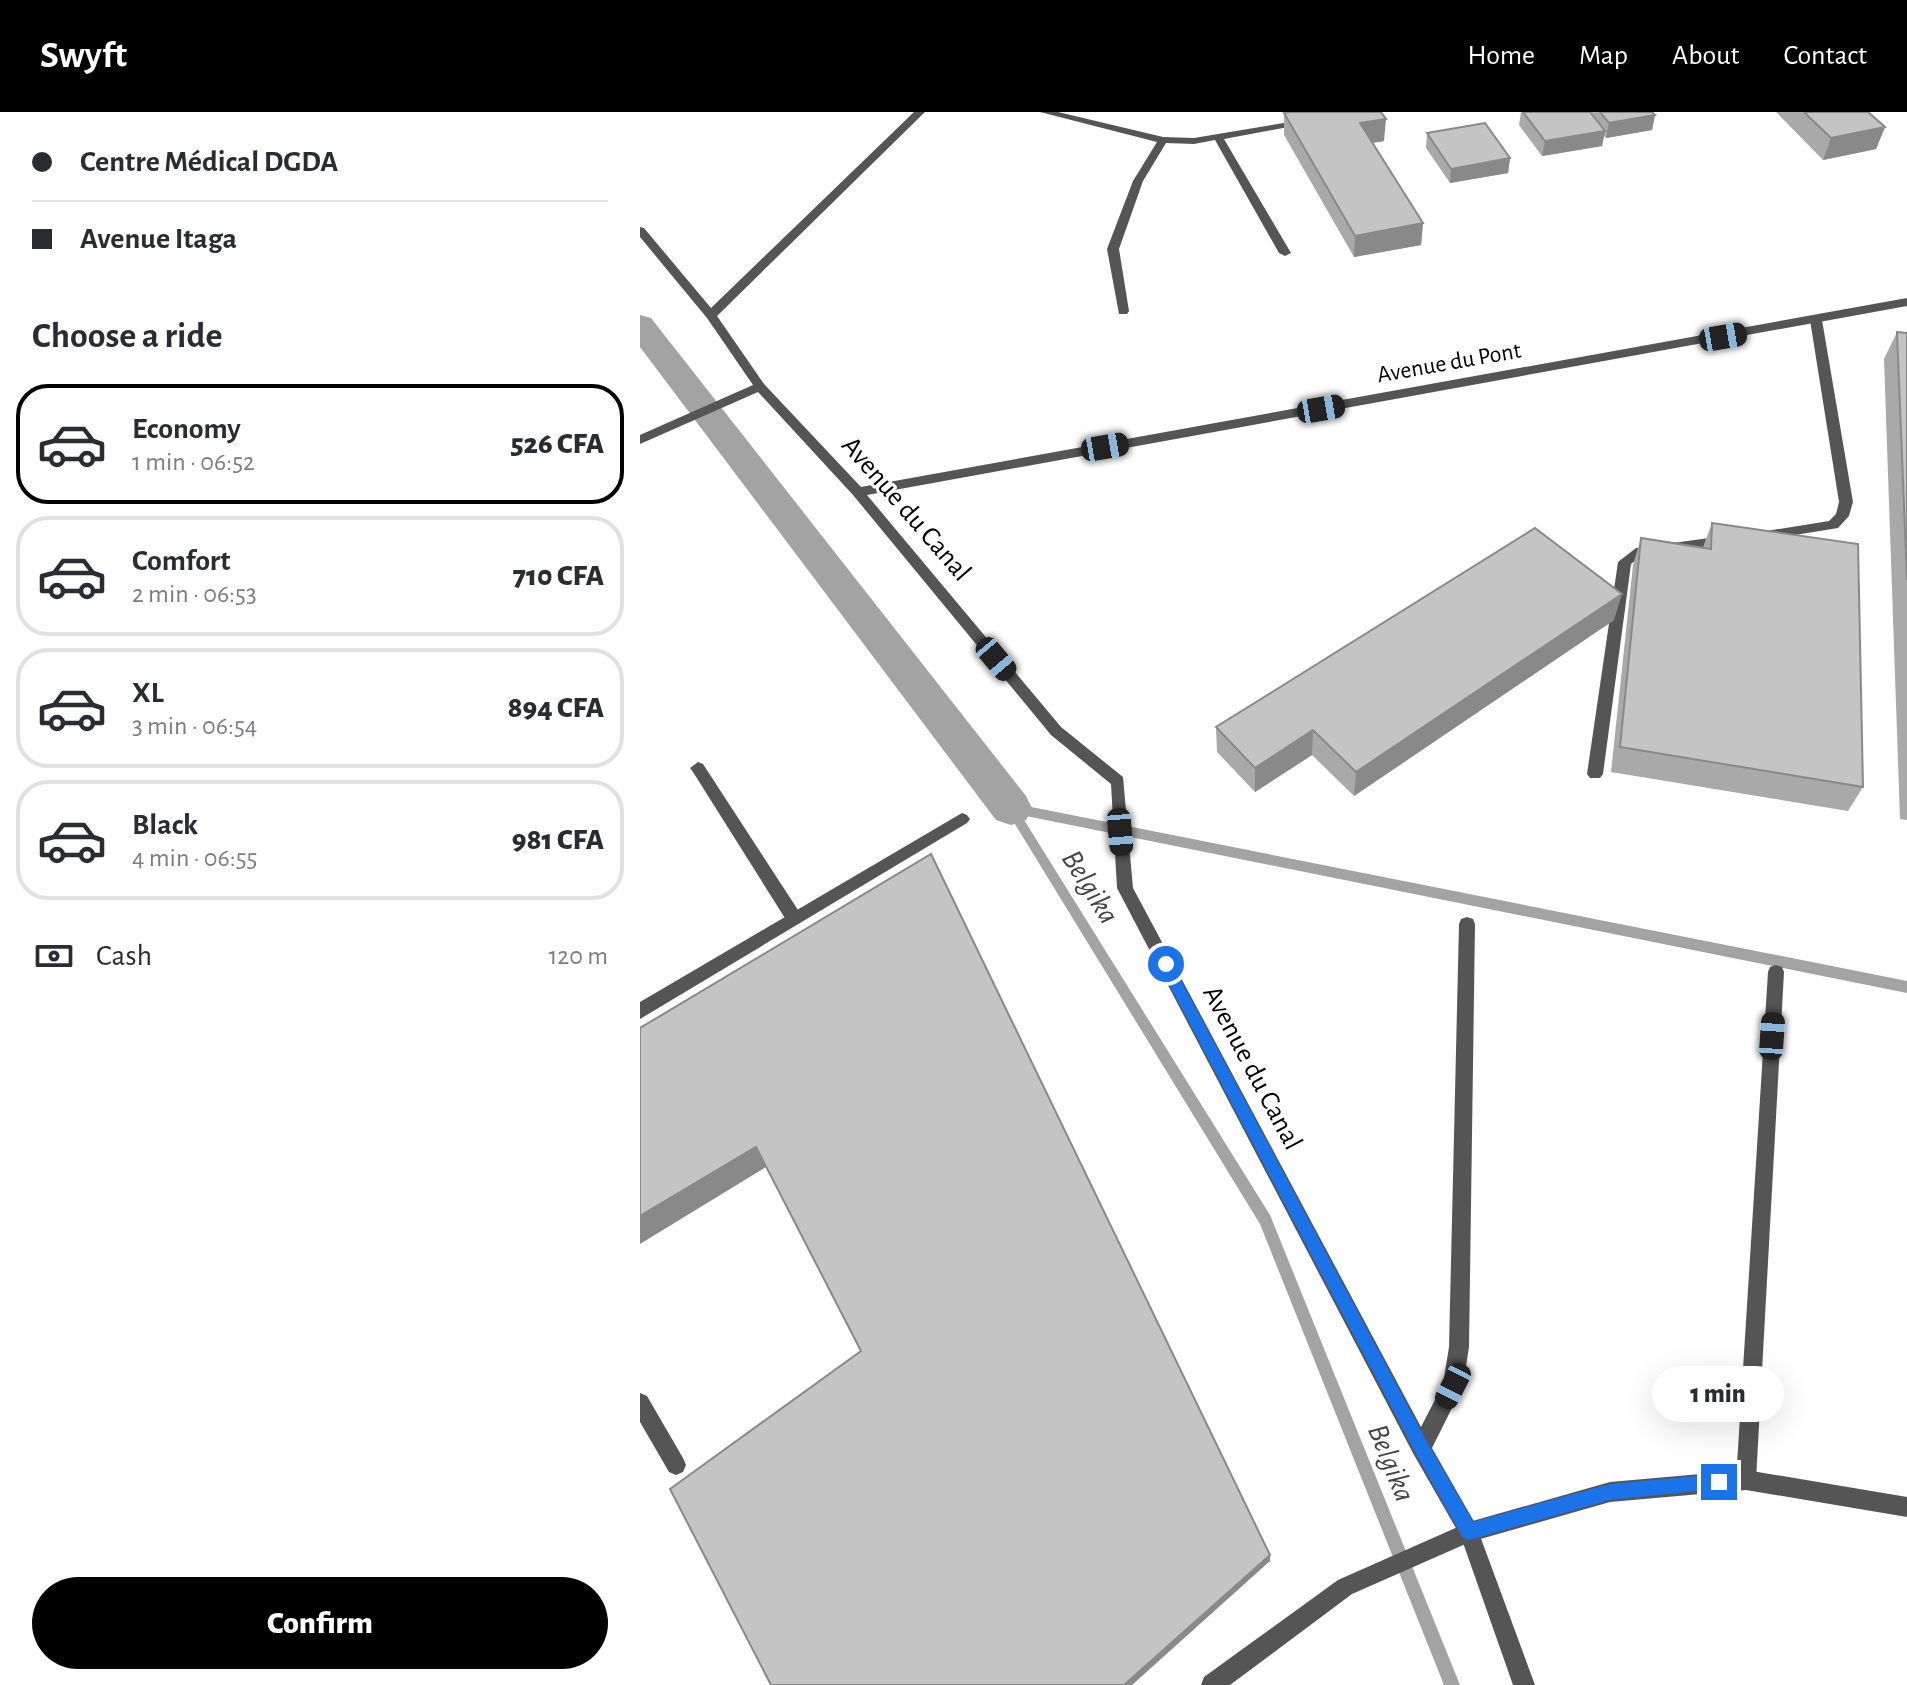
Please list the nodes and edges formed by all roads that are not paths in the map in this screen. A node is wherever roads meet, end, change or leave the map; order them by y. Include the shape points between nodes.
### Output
1 (920, 112) edge
2 (1045, 112) edge
3 (1311, 120) edge
4 (1218, 137) junction
5 (1163, 140) junction
6 (640, 230) edge
7 (1285, 253) dead end
8 (1907, 302) edge
9 (1123, 311) dead end
10 (711, 315) junction
11 (1816, 320) junction
12 (760, 387) junction
13 (640, 440) edge
14 (858, 492) junction
15 (698, 768) dead end
16 (1595, 774) dead end
17 (962, 819) dead end
18 (794, 918) junction
19 (1467, 924) dead end
20 (1776, 972) dead end
21 (640, 1011) edge
22 (640, 1403) edge
23 (1421, 1448) junction
24 (676, 1465) dead end
25 (1746, 1480) junction
26 (1907, 1507) edge
27 (1469, 1532) junction
28 (1212, 1685) edge
29 (1524, 1685) edge

1 - 10 street
2 - 5 street
3 - 4 street
4 - 5 street
4 - 7 street
5 - 9 street via 1138,181 1113,249
6 - 10 street, Avenue du Canal
8 - 11 street, Avenue du Pont
10 - 12 street, Avenue du Canal
11 - 14 street, Avenue du Pont
11 - 16 street via 1846,502 1842,516 1833,525 1636,553 1625,562
12 - 13 street
12 - 14 street, Avenue du Canal
14 - 23 street, Avenue du Canal via 1056,731 1118,781 1125,888
15 - 18 street
17 - 18 street
18 - 21 street
19 - 23 street via 1459,1347 1453,1386
20 - 25 street
22 - 24 street
23 - 27 street, Avenue du Canal
25 - 26 street
25 - 27 street via 1610,1492
27 - 28 street via 1345,1587
27 - 29 street, Avenue du Canal

